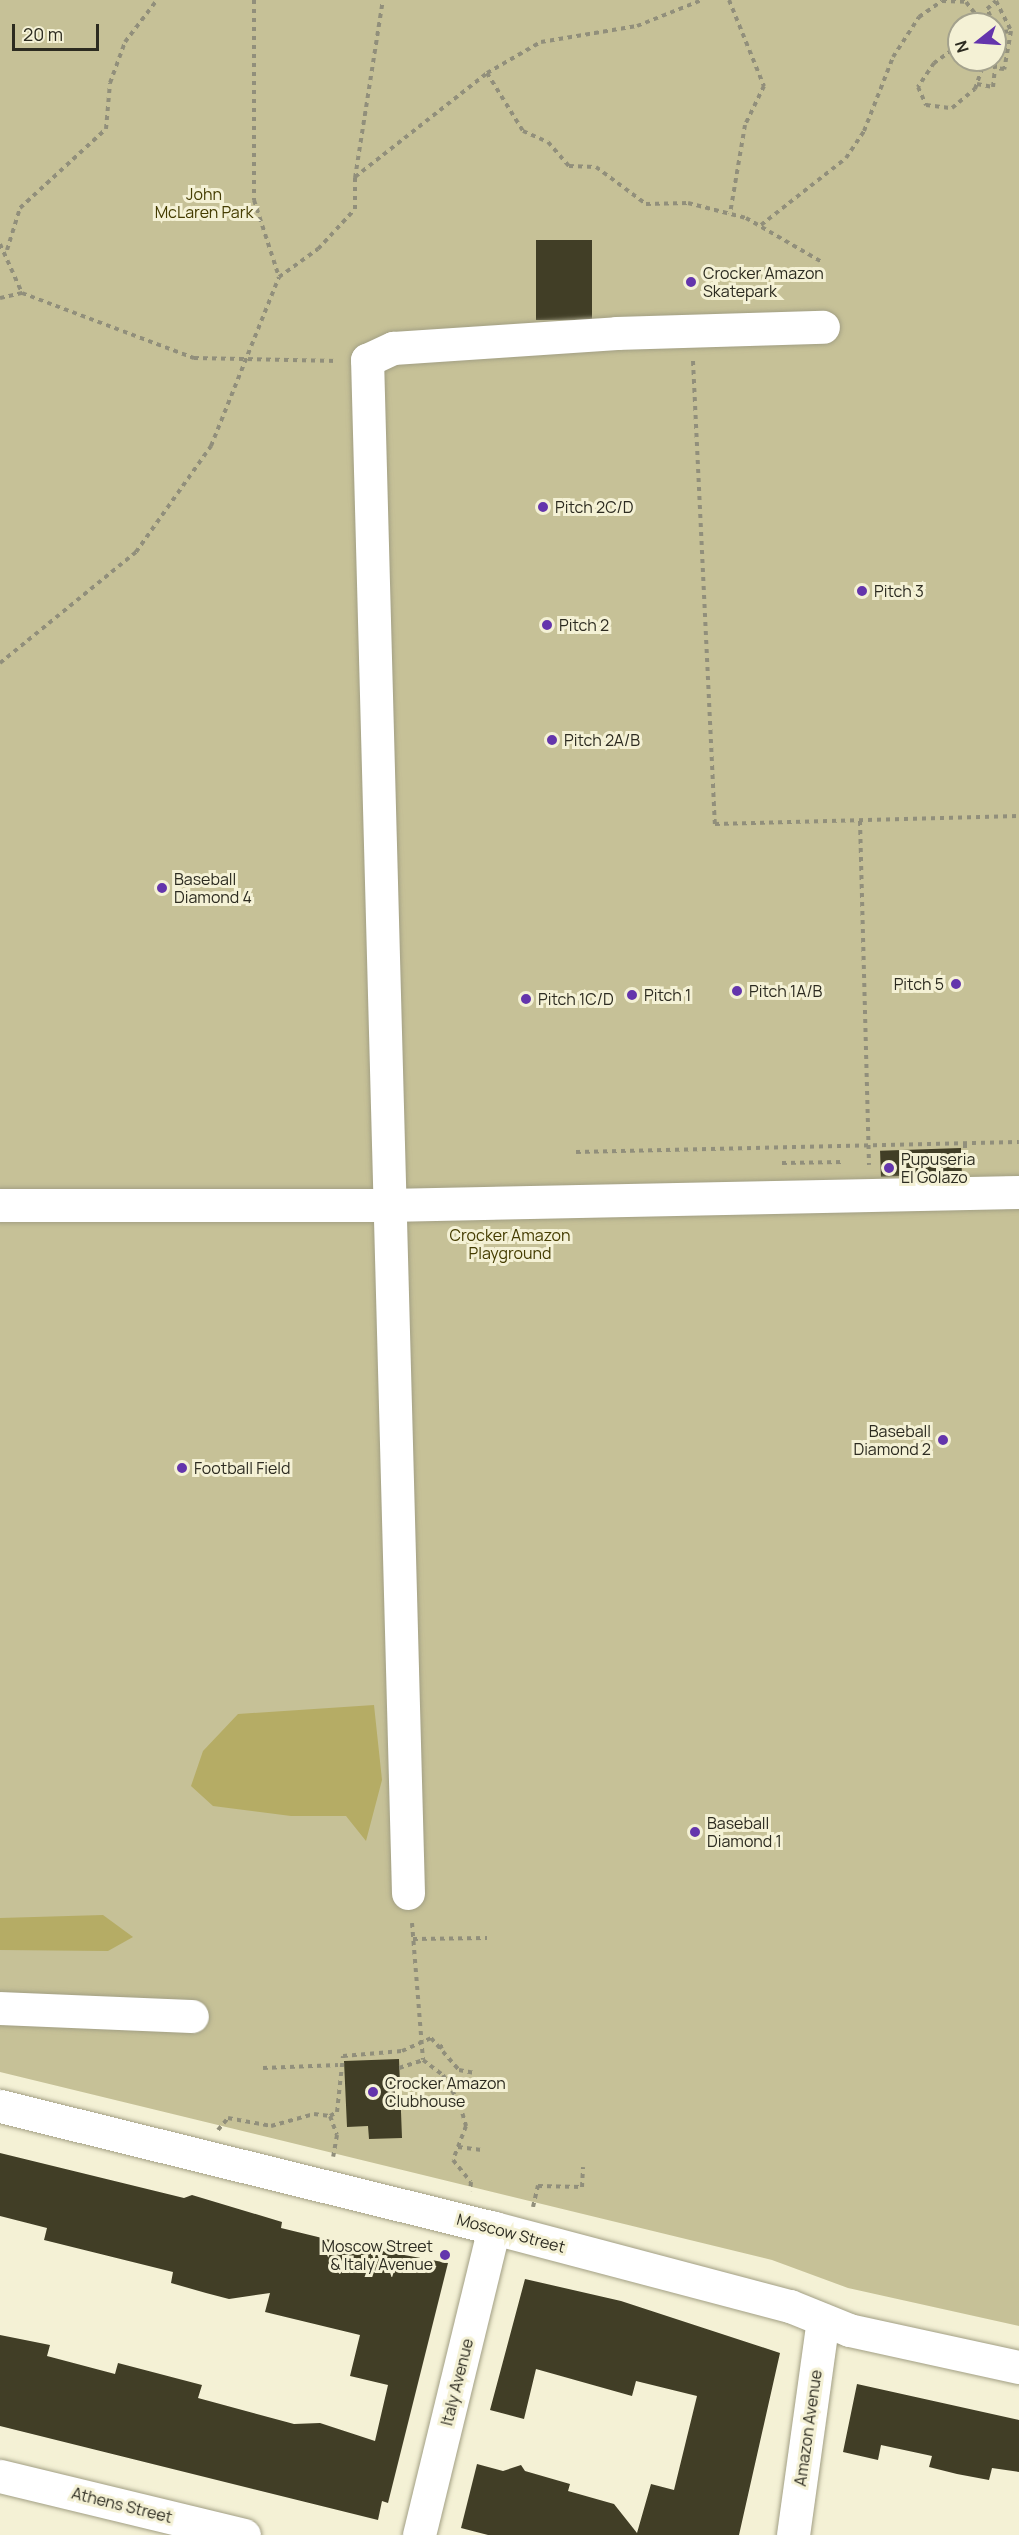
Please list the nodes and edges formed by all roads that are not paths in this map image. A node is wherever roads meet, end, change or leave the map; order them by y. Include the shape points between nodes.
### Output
1 (824, 327) dead end
2 (1019, 1192) edge
3 (0, 1205) edge
4 (387, 1205) junction
5 (408, 1893) road end
6 (0, 2008) edge
7 (192, 2016) dead end
8 (0, 2106) edge
9 (495, 2229) junction
10 (823, 2320) junction
11 (1019, 2367) edge
12 (0, 2476) edge
13 (244, 2535) edge
14 (419, 2535) edge
15 (793, 2535) edge

1 - 4 street via 692,330 393,348 367,360
2 - 4 street
3 - 4 street
4 - 5 street
6 - 7 street
8 - 9 street, Moscow Street
9 - 10 street, Moscow Street via 790,2307
9 - 14 street, Italy Avenue
10 - 11 street, Moscow Street
10 - 15 street, Amazon Avenue
12 - 13 street, Athens Street

